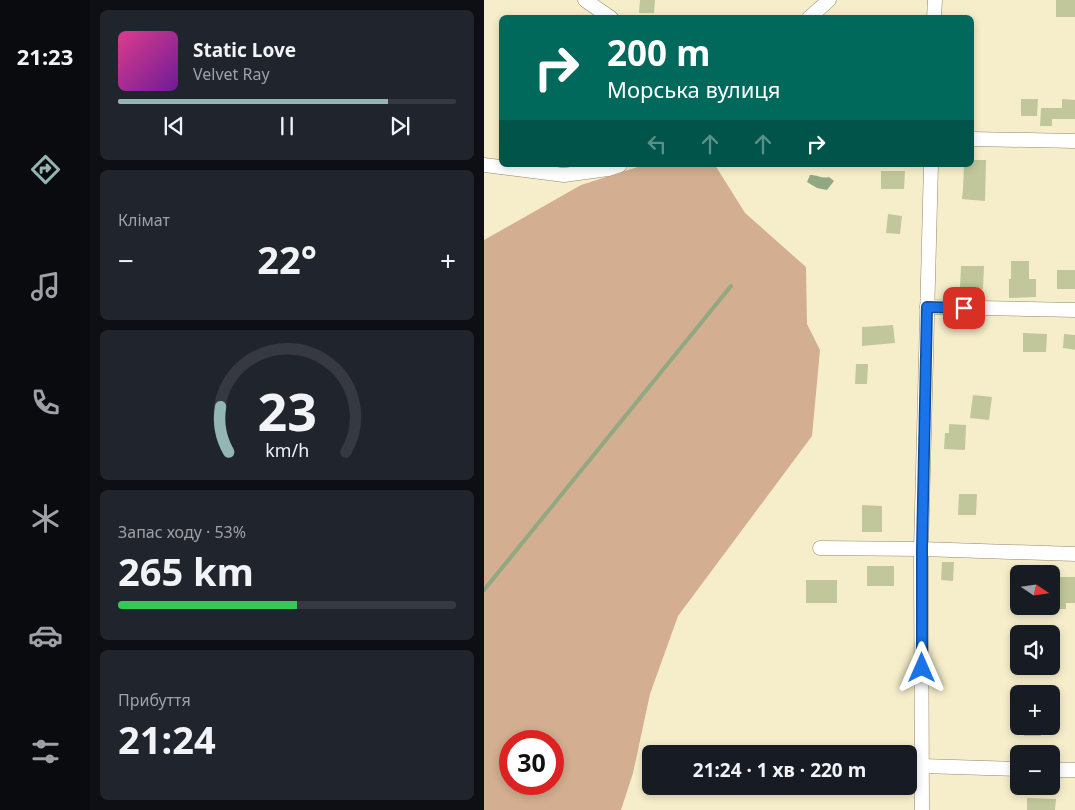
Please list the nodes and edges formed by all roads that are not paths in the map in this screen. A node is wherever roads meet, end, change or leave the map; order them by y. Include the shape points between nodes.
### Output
1 (585, 0) edge
2 (829, 0) edge
3 (935, 0) edge
4 (607, 15) edge
5 (812, 15) edge
6 (934, 15) edge
7 (974, 138) edge
8 (1075, 141) edge
9 (484, 165) edge
10 (499, 167) edge
11 (500, 167) edge
12 (614, 167) edge
13 (931, 167) edge
14 (927, 307) junction
15 (1075, 310) edge
16 (820, 548) dead end
17 (922, 549) junction
18 (1075, 554) edge
19 (922, 766) junction
20 (1010, 769) edge
21 (1060, 770) edge
22 (1075, 770) edge
23 (922, 810) edge

1 - 4 street
2 - 5 street
3 - 6 street
7 - 8 street
9 - 10 street
11 - 12 street via 564,175
13 - 14 street
14 - 15 street
14 - 17 street
16 - 17 street
17 - 18 street
17 - 19 street
19 - 20 street
19 - 23 street
21 - 22 street

